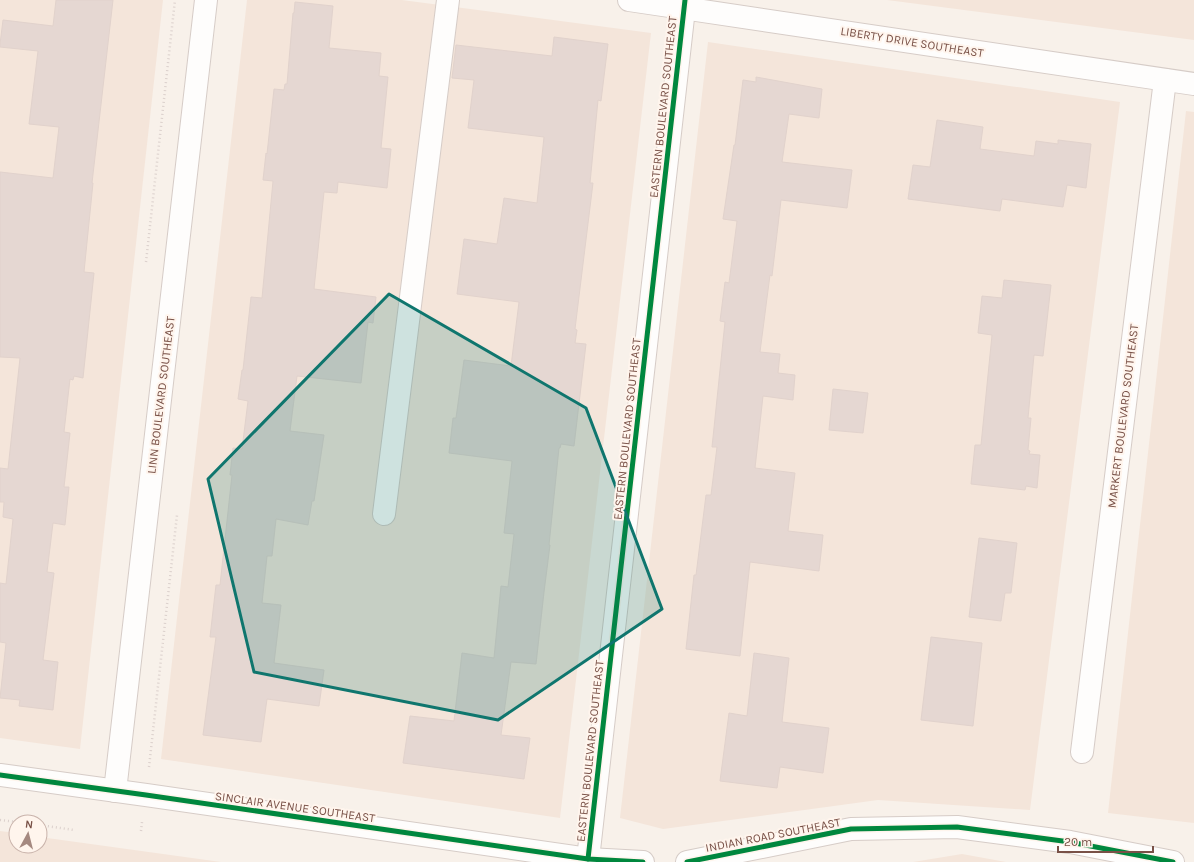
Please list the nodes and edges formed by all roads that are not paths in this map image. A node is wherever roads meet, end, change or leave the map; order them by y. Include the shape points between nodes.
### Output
1 (206, 0) edge
2 (448, 0) edge
3 (629, 0) edge
4 (685, 4) edge
5 (1165, 80) junction
6 (1194, 84) edge
7 (384, 514) dead end
8 (1082, 752) dead end
9 (0, 775) edge
10 (115, 791) junction
11 (588, 859) junction
12 (643, 862) edge
13 (687, 862) edge
14 (1173, 862) edge

1 - 10 street, LINN BOULEVARD SOUTHEAST
2 - 7 street
3 - 4 street, LIBERTY DRIVE SOUTHEAST
4 - 5 street, LIBERTY DRIVE SOUTHEAST
4 - 11 street, EASTERN BOULEVARD SOUTHEAST
5 - 6 street, LIBERTY DRIVE SOUTHEAST
5 - 8 street, MARKERT BOULEVARD SOUTHEAST
9 - 10 street, SINCLAIR AVENUE SOUTHEAST
10 - 11 street, SINCLAIR AVENUE SOUTHEAST
11 - 12 street
13 - 14 street, INDIAN ROAD SOUTHEAST via 852,830 957,827 1070,842

